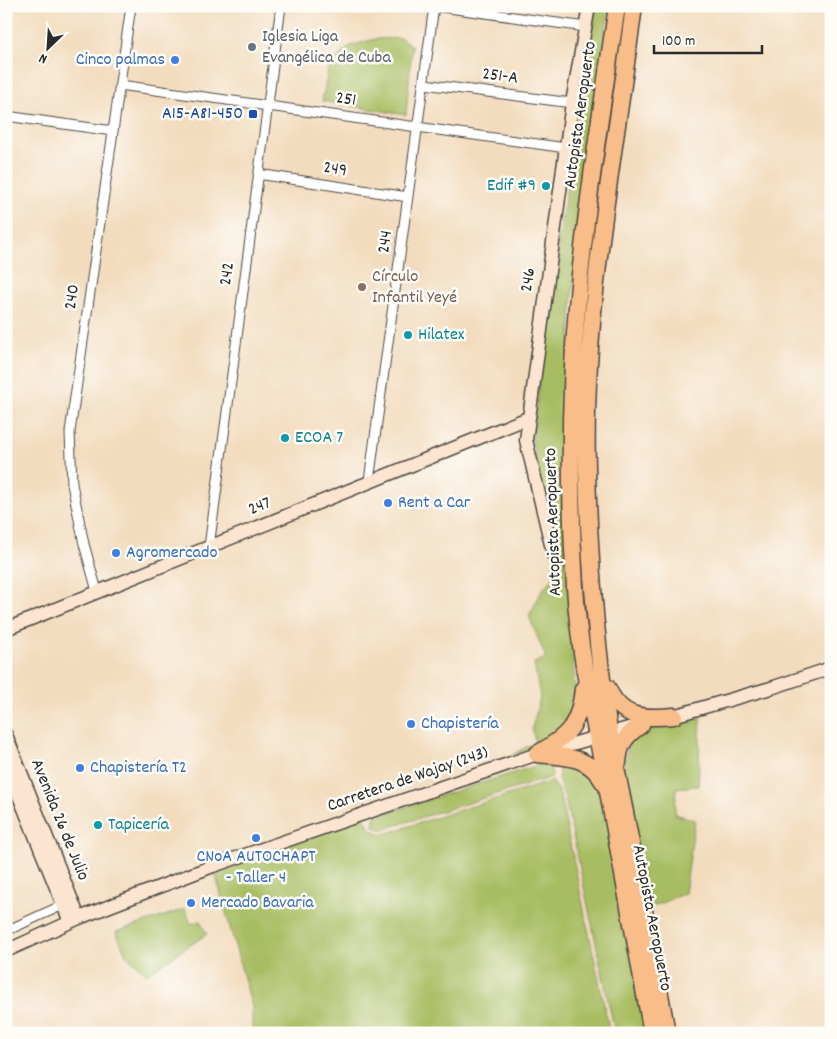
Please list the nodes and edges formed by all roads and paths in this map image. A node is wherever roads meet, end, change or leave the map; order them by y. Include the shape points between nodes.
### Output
1 (131, 6) edge
2 (281, 6) edge
3 (434, 6) edge
4 (589, 6) edge
5 (617, 6) edge
6 (634, 6) edge
7 (586, 27) junction
8 (120, 84) junction
9 (424, 84) junction
10 (572, 104) junction
11 (267, 105) junction
12 (6, 116) edge
13 (418, 127) junction
14 (113, 132) junction
15 (566, 148) junction
16 (258, 174) junction
17 (408, 197) junction
18 (528, 418) junction
19 (369, 482) junction
20 (208, 547) junction
21 (554, 557) dead end
22 (97, 591) junction
23 (6, 629) edge
24 (831, 668) edge
25 (585, 671) junction
26 (602, 674) junction
27 (674, 716) junction
28 (641, 725) junction
29 (6, 735) edge
30 (603, 735) junction
31 (536, 754) junction
32 (6, 764) edge
33 (618, 775) junction
34 (608, 790) junction
35 (26, 798) junction
36 (63, 905) junction
37 (74, 920) junction
38 (6, 931) edge
39 (6, 951) edge
40 (652, 1033) edge
41 (667, 1033) edge

1 - 8 street, 240
2 - 11 street, 242
3 - 7 street
3 - 9 street, 244
4 - 7 street, 246
5 - 25 highway, Autopista Aeropuerto via 587,219 572,389 575,590
6 - 26 highway, Autopista Aeropuerto via 597,272 588,390 592,570
7 - 10 street, 246
8 - 11 street, 251
8 - 14 street, 240
9 - 10 street, 251-A
9 - 13 street, 244
10 - 15 street, 246
11 - 13 street, 251
11 - 16 street, 242
12 - 14 street
13 - 15 street, 251
13 - 17 street, 244
14 - 22 street, 240 via 70,432 72,484
15 - 18 street, 246
16 - 17 street, 249
16 - 20 street, 242
17 - 19 street, 244
18 - 19 street, 247
18 - 21 street, 246 via 526,440
19 - 20 street, 247
20 - 22 street, 247
22 - 23 street, 247
24 - 27 street, Carretera de Wajay (243)
25 - 30 highway, Autopista Aeropuerto
25 - 31 highway via 576,720 559,741
26 - 27 highway via 610,695 628,712 638,717
26 - 30 highway, Autopista Aeropuerto
27 - 28 street, Carretera de Wajay (243)
28 - 30 street, Carretera de Wajay (243)
28 - 33 highway via 622,742
29 - 35 street, Avenida 26 de Julio
30 - 31 street, Carretera de Wajay (243)
30 - 33 highway, Autopista Aeropuerto
30 - 34 highway, Autopista Aeropuerto
31 - 34 highway via 582,760 599,774
31 - 37 street, Carretera de Wajay (243) via 213,866
32 - 35 street, Avenida 26 de Julio
33 - 41 highway, Autopista Aeropuerto
34 - 40 highway, Autopista Aeropuerto
35 - 36 street, Avenida 26 de Julio
35 - 37 street, Avenida 26 de Julio
36 - 37 street, Avenida 26 de Julio
36 - 38 street
37 - 39 street, Carretera de Wajay (243)

